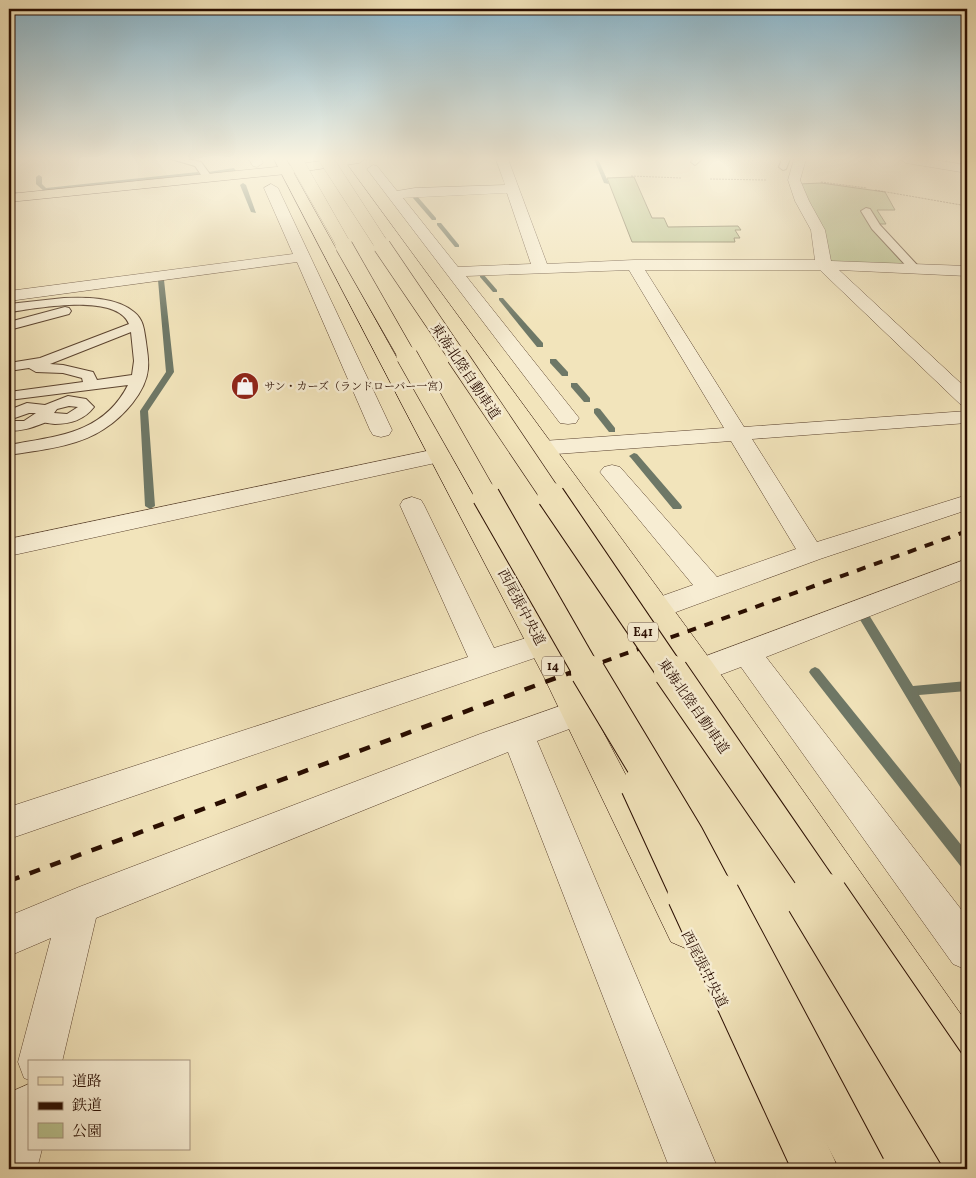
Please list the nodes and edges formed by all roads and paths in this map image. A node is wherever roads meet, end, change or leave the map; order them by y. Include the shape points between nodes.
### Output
1 (298, 214) edge
2 (309, 214) edge
3 (364, 214) edge
4 (391, 214) edge
5 (409, 214) edge
6 (521, 214) edge
7 (810, 214) edge
8 (868, 214) edge
9 (310, 251) junction
10 (634, 265) junction
11 (824, 265) junction
12 (541, 269) junction
13 (915, 269) junction
14 (967, 271) edge
15 (455, 272) junction
16 (470, 293) junction
17 (9, 296) edge
18 (98, 303) junction
19 (9, 308) edge
20 (443, 308) junction
21 (138, 325) junction
22 (9, 326) edge
23 (15, 367) edge
24 (137, 379) junction
25 (91, 385) junction
26 (9, 396) edge
27 (967, 400) edge
28 (9, 415) edge
29 (967, 417) edge
30 (568, 418) dead end
31 (67, 419) dead end
32 (9, 426) edge
33 (381, 430) dead end
34 (738, 434) junction
35 (66, 439) junction
36 (543, 448) junction
37 (9, 450) edge
38 (441, 455) junction
39 (612, 472) dead end
40 (967, 502) edge
41 (412, 504) dead end
42 (9, 548) edge
43 (811, 553) junction
44 (967, 568) edge
45 (712, 589) junction
46 (650, 619) junction
47 (556, 645) junction
48 (746, 652) junction
49 (486, 663) junction
50 (702, 670) junction
51 (577, 713) junction
52 (518, 735) junction
53 (9, 823) edge
54 (79, 906) junction
55 (9, 936) edge
56 (967, 950) edge
57 (40, 1060) edge
58 (967, 1061) edge
59 (967, 1100) edge
60 (28, 1111) edge
61 (967, 1164) edge
62 (13, 1169) edge
63 (694, 1169) edge
64 (806, 1169) edge
65 (815, 1169) edge
66 (864, 1169) edge

1 - 9 main road, 西尾張中央道 / 14
2 - 47 main road, bridge
3 - 46 main road, 東海北陸自動車道 / E41, bridge via 377,238
4 - 20 main road
5 - 15 street
6 - 12 street
7 - 11 street via 818,230
8 - 13 lane via 876,228
9 - 17 street
9 - 33 street
9 - 38 main road, 西尾張中央道 / 14
10 - 11 street
10 - 12 street
10 - 34 street
11 - 13 street
11 - 27 street
12 - 15 street
13 - 14 street
15 - 16 street
16 - 20 street
16 - 30 street
18 - 19 lane
18 - 21 lane via 129,313
18 - 22 lane
20 - 36 main road
21 - 23 lane via 43,362
21 - 24 lane via 142,364
23 - 25 lane via 78,371 88,375
24 - 25 lane
24 - 35 lane via 124,401 104,422 84,434
25 - 26 lane
28 - 32 lane via 27,408 40,408 44,414 38,421 25,426
29 - 34 street
31 - 35 lane
34 - 36 street
34 - 43 street
35 - 37 lane
36 - 46 main road
38 - 42 street
38 - 47 main road, 西尾張中央道 / 14
39 - 45 street
40 - 43 street
41 - 49 street
43 - 45 street
44 - 48 street
45 - 46 street
46 - 50 main road
46 - 59 main road, 東海北陸自動車道 / E41, bridge
46 - 61 main road, bridge via 755,812
47 - 49 street
47 - 51 main road, 西尾張中央道 / 14
47 - 65 main road, bridge
47 - 66 main road, bridge via 686,836
48 - 50 street
48 - 56 street
49 - 53 street
50 - 58 main road
51 - 52 street
51 - 64 main road, 西尾張中央道 / 14
52 - 54 street
52 - 63 street
54 - 55 street
54 - 57 street
60 - 62 street

